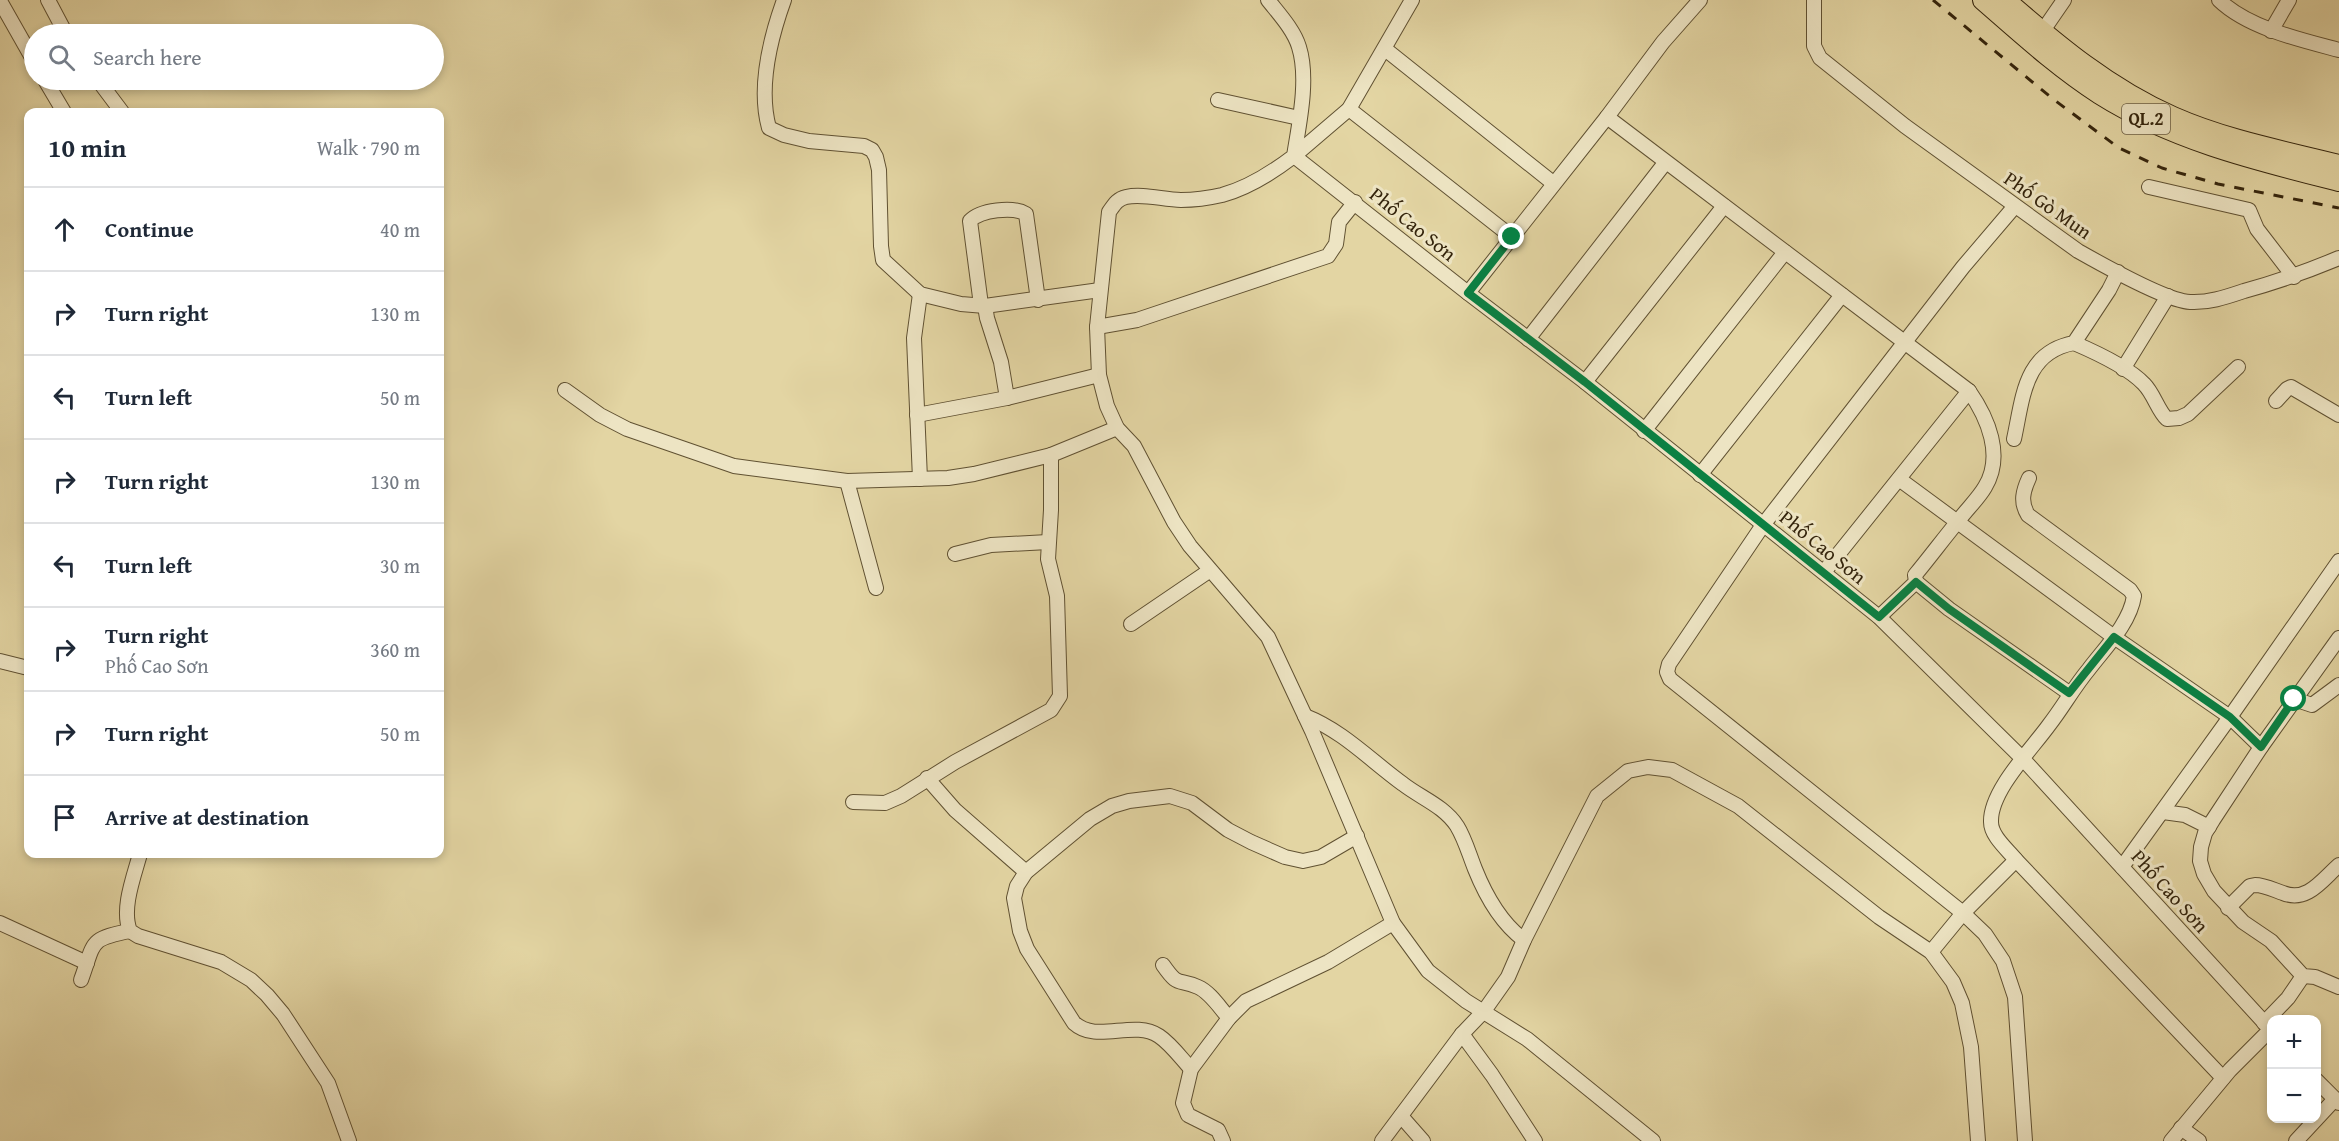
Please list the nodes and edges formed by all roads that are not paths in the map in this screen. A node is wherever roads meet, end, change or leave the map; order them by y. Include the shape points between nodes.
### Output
1 (48, 0) edge
2 (784, 0) edge
3 (1268, 0) edge
4 (1412, 0) edge
5 (1700, 0) edge
6 (1814, 0) edge
7 (1983, 0) edge
8 (2005, 0) edge
9 (2064, 0) edge
10 (2219, 0) edge
11 (2289, 0) edge
12 (0, 1) edge
13 (61, 24) edge
14 (2271, 31) junction
15 (2042, 32) junction
16 (24, 43) edge
17 (1385, 49) junction
18 (2339, 50) edge
19 (51, 90) edge
20 (106, 90) edge
21 (1218, 100) dead end
22 (62, 108) edge
23 (119, 108) edge
24 (1349, 109) junction
25 (1607, 117) junction
26 (1299, 118) junction
27 (1294, 156) junction
28 (1665, 163) junction
29 (2339, 165) edge
30 (2339, 181) edge
31 (1553, 183) junction
32 (2150, 187) dead end
33 (1355, 202) junction
34 (1724, 206) junction
35 (2015, 206) junction
36 (1512, 237) junction
37 (1785, 252) junction
38 (2339, 258) edge
39 (2118, 272) junction
40 (2294, 277) junction
41 (1100, 290) junction
42 (1468, 293) junction
43 (920, 294) junction
44 (1842, 295) junction
45 (2168, 296) junction
46 (1038, 300) junction
47 (983, 306) junction
48 (1097, 327) junction
49 (1528, 339) junction
50 (2074, 343) junction
51 (1905, 344) junction
52 (2238, 367) dead end
53 (2122, 369) junction
54 (1099, 375) junction
55 (1585, 382) junction
56 (565, 390) dead end
57 (1970, 391) junction
58 (1007, 398) junction
59 (2276, 400) dead end
60 (917, 415) junction
61 (2339, 415) edge
62 (1117, 428) junction
63 (1644, 432) junction
64 (2014, 439) dead end
65 (1051, 455) junction
66 (1700, 475) junction
67 (2030, 478) dead end
68 (920, 479) junction
69 (1899, 479) junction
70 (847, 481) junction
71 (1957, 522) junction
72 (1763, 525) junction
73 (1048, 542) junction
74 (955, 554) dead end
75 (2339, 561) edge
76 (1209, 571) junction
77 (1824, 573) junction
78 (1916, 582) junction
79 (876, 588) dead end
80 (1879, 617) junction
81 (1131, 624) dead end
82 (2114, 637) junction
83 (2339, 638) edge
84 (0, 661) edge
85 (24, 667) edge
86 (2339, 685) edge
87 (2069, 693) junction
88 (2294, 699) junction
89 (1305, 716) junction
90 (2230, 717) junction
91 (2261, 747) junction
92 (2023, 759) junction
93 (927, 778) junction
94 (853, 802) dead end
95 (2163, 812) junction
96 (2209, 827) junction
97 (1357, 836) junction
98 (139, 858) edge
99 (2016, 860) junction
100 (2339, 865) edge
101 (2121, 867) junction
102 (1026, 872) junction
103 (2228, 908) junction
104 (1963, 913) junction
105 (0, 923) edge
106 (1393, 923) junction
107 (130, 932) junction
108 (1524, 940) junction
109 (1931, 952) junction
110 (87, 963) junction
111 (1163, 965) dead end
112 (2303, 976) junction
113 (81, 980) dead end
114 (2339, 987) edge
115 (1484, 1011) junction
116 (2277, 1015) edge
117 (1229, 1018) junction
118 (2267, 1027) edge
119 (2267, 1029) edge
120 (1462, 1034) junction
121 (1191, 1070) junction
122 (2223, 1078) junction
123 (2321, 1085) edge
124 (2337, 1101) edge
125 (1401, 1116) junction
126 (2181, 1128) junction
127 (349, 1141) edge
128 (1223, 1141) edge
129 (1382, 1141) edge
130 (1423, 1141) edge
131 (1535, 1141) edge
132 (1653, 1141) edge
133 (1978, 1141) edge
134 (2025, 1141) edge
135 (2171, 1141) edge
136 (2199, 1141) edge
137 (2296, 1141) edge

1 - 13 street
2 - 43 street via 772,36 765,90 769,128 809,141 872,150 879,170 884,260
3 - 26 street via 1299,46
4 - 17 street
5 - 25 street
6 - 35 street, Phố Gò Mun via 1814,46 1820,58
7 - 30 highway, QL.2 via 2056,63 2101,95 2166,129 2256,160
8 - 15 highway, QL.2
9 - 15 street
10 - 14 street
11 - 14 street
12 - 16 street
14 - 18 street
15 - 29 highway, QL.2 via 2107,82 2172,117 2243,141
17 - 24 street
17 - 31 street
19 - 22 street
20 - 23 street
21 - 26 street
24 - 27 street
24 - 36 street
25 - 28 street
25 - 31 street
26 - 27 street
27 - 33 street, Phố Cao Sơn
27 - 41 street via 1275,171 1221,195 1182,200 1136,196 1115,203 1109,212
28 - 34 street
28 - 49 street
31 - 36 street
32 - 40 street via 2249,210 2257,229
33 - 42 street, Phố Cao Sơn
33 - 48 street via 1339,222 1336,244 1328,256 1137,320
34 - 37 street
34 - 55 street
35 - 39 street, Phố Gò Mun via 2078,251
35 - 51 street
36 - 42 street
37 - 44 street
37 - 63 street
38 - 40 street, Phố Gò Mun
39 - 45 street, Phố Gò Mun
39 - 50 street
40 - 45 street, Phố Gò Mun via 2211,301 2188,302
41 - 46 street
41 - 48 street
42 - 49 street, Phố Cao Sơn
43 - 47 street
43 - 60 street via 914,338
44 - 51 street
44 - 66 street
45 - 53 street
46 - 47 street
46 - 47 street via 1026,213 1006,211 975,216 970,221
47 - 58 street via 1001,362
48 - 54 street
49 - 55 street, Phố Cao Sơn
50 - 53 street via 2097,352
50 - 64 street via 2046,353 2027,378
51 - 57 street
51 - 72 street
52 - 53 street via 2188,414 2173,419 2164,417 2143,383
54 - 58 street
54 - 62 street
55 - 63 street, Phố Cao Sơn
56 - 70 street via 627,429 734,465
57 - 69 street
57 - 71 street via 1987,422 1994,448 1993,467 1986,486
58 - 60 street
59 - 61 street via 2291,387
60 - 68 street
62 - 65 street
62 - 76 street via 1134,446 1174,522
63 - 66 street, Phố Cao Sơn
65 - 68 street via 974,474
65 - 73 street
66 - 72 street, Phố Cao Sơn
67 - 82 street via 2023,490 2023,507 2028,515 2134,596
68 - 70 street
69 - 71 street
69 - 77 street
70 - 79 street
71 - 78 street via 1915,575
71 - 82 street
72 - 77 street, Phố Cao Sơn
72 - 104 street via 1669,664 1670,680
73 - 74 street via 991,545
73 - 93 street via 1049,569 1057,596 1057,704
75 - 90 street
76 - 81 street
76 - 89 street via 1268,637
77 - 80 street, Phố Cao Sơn
78 - 80 street
78 - 87 street
80 - 92 street, Phố Cao Sơn
82 - 87 street
82 - 90 street
83 - 88 street
84 - 85 street
86 - 88 street via 2312,705
87 - 92 street
88 - 91 street
89 - 97 street
89 - 108 street via 1338,733 1449,816 1466,843 1489,898
90 - 91 street
90 - 95 street
91 - 96 street
92 - 99 street via 1993,805 1991,823 1994,833
92 - 101 street, Phố Cao Sơn
93 - 94 street via 885,803
93 - 102 street via 955,810
95 - 96 street via 2185,815
95 - 101 street
96 - 103 street via 2200,861 2214,891
97 - 102 street via 1321,857 1303,861 1285,857 1228,830 1192,803 1170,796 1145,798 1112,806 1090,819
97 - 106 street
98 - 107 street via 130,888
99 - 104 street
99 - 122 street
100 - 103 street via 2302,896 2255,885
101 - 118 street, Phố Cao Sơn
102 - 121 street via 1014,898 1020,932 1074,1023 1093,1032 1134,1030 1158,1035
103 - 112 street via 2271,941
104 - 109 street
104 - 134 street via 1985,934 2002,961 2015,997
105 - 110 street
106 - 115 street via 1428,971
106 - 117 street via 1328,962 1246,1001
107 - 110 street via 98,940
107 - 127 street via 222,962 267,995 328,1083
108 - 109 street via 1597,796 1628,771 1648,767 1672,770 1738,806 1879,917
108 - 115 street via 1508,977
109 - 133 street via 1953,982 1962,1003 1971,1047
110 - 113 street
111 - 117 street via 1178,983 1206,992
112 - 114 street
112 - 116 street
115 - 120 street
115 - 132 street via 1536,1045
117 - 121 street
119 - 122 street
120 - 125 street
120 - 131 street
121 - 128 street via 1184,1110 1218,1130
122 - 126 street
123 - 124 street
124 - 137 street
125 - 129 street
125 - 130 street
126 - 135 street
126 - 136 street

